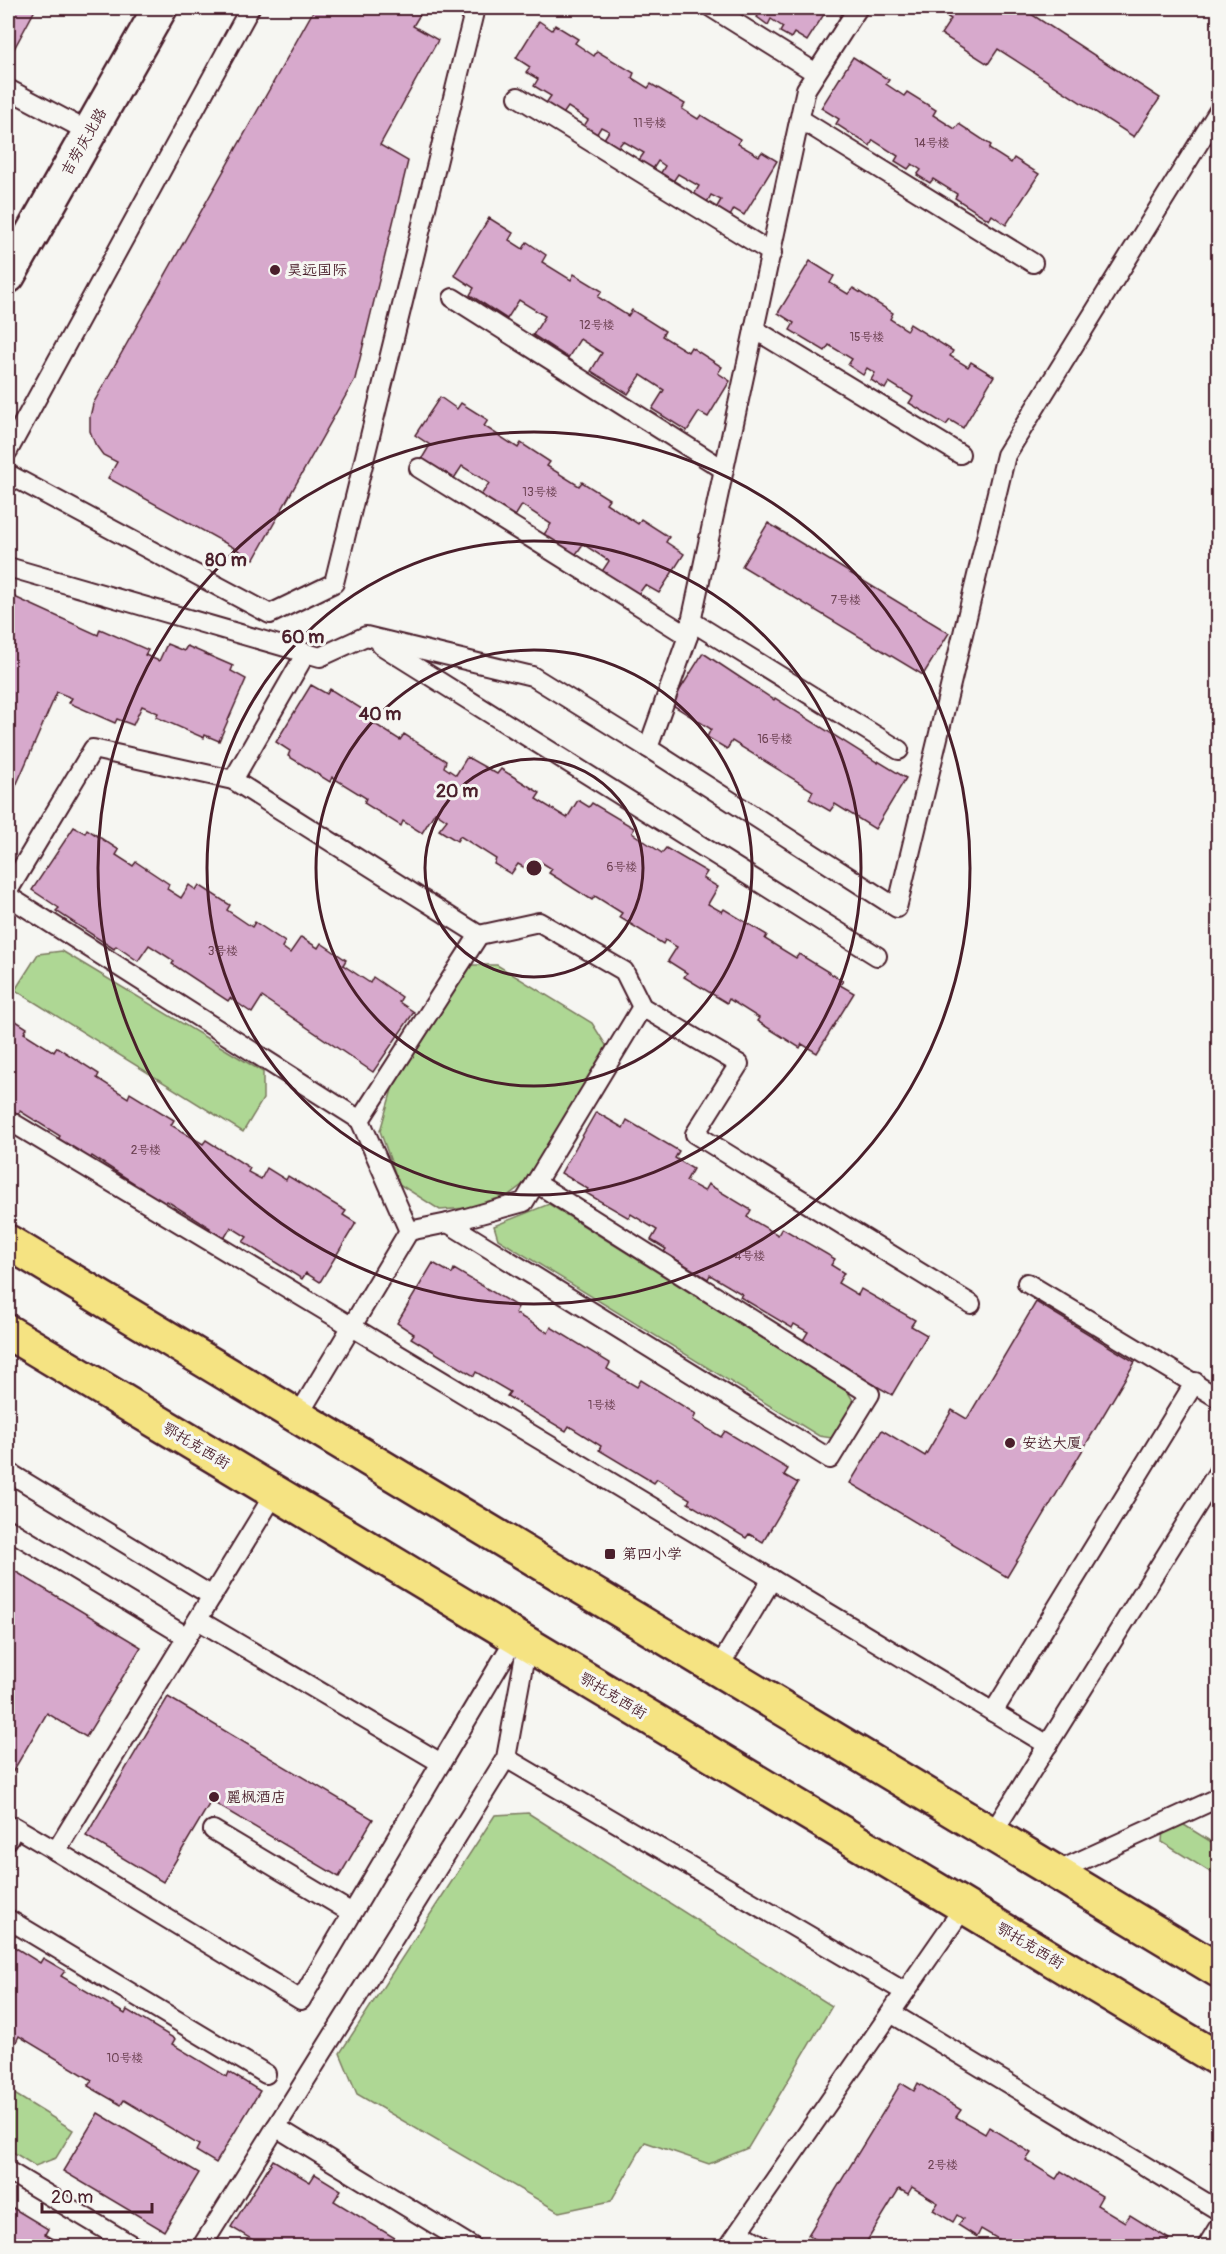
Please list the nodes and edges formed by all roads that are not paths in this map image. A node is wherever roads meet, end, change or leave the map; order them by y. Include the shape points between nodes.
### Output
1 (160, 8) edge
2 (250, 8) edge
3 (475, 8) edge
4 (712, 8) edge
5 (858, 8) edge
6 (816, 73) junction
7 (8, 89) edge
8 (518, 97) dead end
9 (1218, 112) edge
10 (800, 119) junction
11 (89, 132) junction
12 (772, 253) junction
13 (1033, 263) dead end
14 (8, 276) edge
15 (453, 298) dead end
16 (754, 329) junction
17 (8, 451) edge
18 (960, 454) dead end
19 (419, 468) dead end
20 (723, 469) junction
21 (8, 474) edge
22 (8, 567) edge
23 (689, 628) junction
24 (366, 636) junction
25 (306, 653) junction
26 (648, 748) junction
27 (899, 750) dead end
28 (233, 780) junction
29 (8, 891) edge
30 (8, 896) edge
31 (479, 935) junction
32 (877, 956) dead end
33 (642, 1007) junction
34 (8, 1120) edge
35 (360, 1120) junction
36 (536, 1183) junction
37 (448, 1223) junction
38 (409, 1231) junction
39 (8, 1242) edge
40 (1027, 1283) dead end
41 (971, 1304) dead end
42 (351, 1328) junction
43 (8, 1332) edge
44 (1195, 1382) junction
45 (1218, 1398) edge
46 (298, 1416) junction
47 (1218, 1472) edge
48 (8, 1473) edge
49 (275, 1493) junction
50 (8, 1529) edge
51 (772, 1579) junction
52 (212, 1596) junction
53 (198, 1620) junction
54 (187, 1637) junction
55 (521, 1641) junction
56 (718, 1669) junction
57 (993, 1712) junction
58 (1048, 1745) junction
59 (506, 1758) junction
60 (441, 1763) junction
61 (1218, 1797) edge
62 (213, 1830) dead end
63 (992, 1834) junction
64 (8, 1840) edge
65 (56, 1851) junction
66 (1056, 1872) junction
67 (964, 1907) junction
68 (352, 1913) junction
69 (8, 1919) edge
70 (1218, 1970) edge
71 (905, 1992) junction
72 (891, 2013) junction
73 (1218, 2060) edge
74 (266, 2074) dead end
75 (276, 2127) junction
76 (8, 2171) edge
77 (1218, 2210) edge
78 (1218, 2228) edge
79 (734, 2239) edge
80 (133, 2247) edge
81 (202, 2247) edge
82 (471, 2247) edge
83 (763, 2247) edge
84 (1208, 2247) edge

1 - 11 main road, 吉劳庆北路
2 - 17 lane
3 - 21 lane via 334,583 270,614
4 - 6 lane
5 - 6 lane
6 - 10 lane via 806,88
7 - 11 lane
8 - 12 lane
9 - 26 lane via 1006,456 897,908
10 - 12 lane
10 - 13 lane
11 - 14 main road, 吉劳庆北路
12 - 16 lane
15 - 20 lane
16 - 18 lane
16 - 20 lane
19 - 23 lane
20 - 23 lane
22 - 25 lane
23 - 26 lane
23 - 27 lane
24 - 25 lane via 320,657
24 - 26 lane via 532,676
24 - 32 lane
25 - 28 lane
28 - 29 lane via 93,749
28 - 31 lane
30 - 35 lane
31 - 33 lane via 539,922 624,970
31 - 35 lane
33 - 36 lane
33 - 41 lane via 739,1064 695,1134
34 - 42 lane
35 - 38 lane
36 - 37 lane via 524,1203
36 - 37 lane via 870,1394 830,1459
37 - 38 lane
38 - 42 lane
39 - 46 main road
40 - 44 lane
42 - 46 lane
42 - 51 lane
43 - 49 main road, 鄂托克西街
44 - 45 lane
44 - 57 lane
46 - 56 main road
47 - 58 lane
48 - 52 lane
49 - 52 lane
49 - 55 main road, 鄂托克西街
50 - 54 lane
51 - 56 lane
51 - 57 lane
52 - 53 lane
53 - 54 lane
53 - 60 lane
54 - 65 lane
55 - 59 lane
55 - 60 lane
55 - 67 main road, 鄂托克西街
56 - 63 main road
57 - 58 lane
58 - 63 lane
59 - 71 lane
59 - 75 lane
60 - 68 lane
61 - 66 lane
62 - 68 lane
63 - 66 main road
64 - 65 lane via 15,1827
65 - 68 lane via 301,2000
66 - 70 main road
67 - 71 lane
67 - 73 main road, 鄂托克西街
69 - 74 lane
71 - 72 lane
72 - 77 lane
72 - 79 lane
75 - 81 lane
75 - 82 lane
76 - 80 lane
78 - 84 lane
79 - 83 lane

